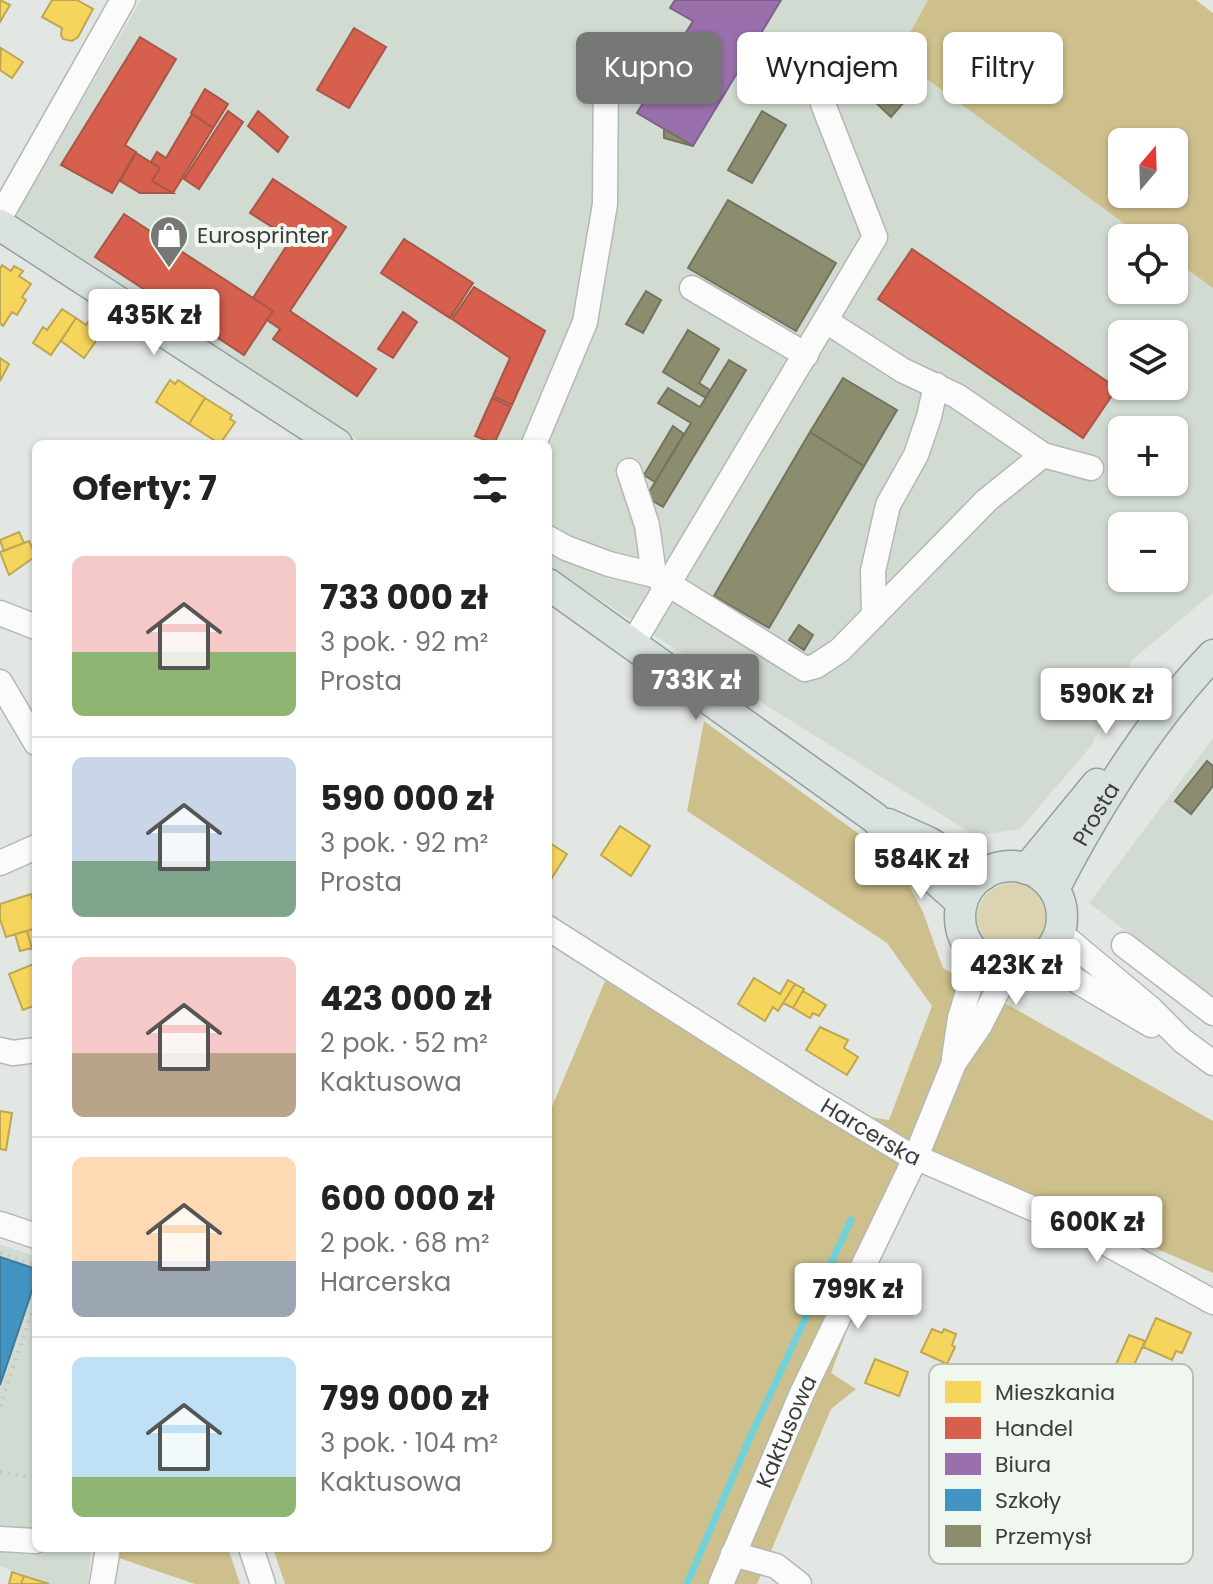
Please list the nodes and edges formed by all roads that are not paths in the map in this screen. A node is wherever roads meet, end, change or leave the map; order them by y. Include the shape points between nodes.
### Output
1 (123, 0) edge
2 (606, 104) edge
3 (823, 104) dead end
4 (0, 217) edge
5 (0, 225) edge
6 (692, 288) dead end
7 (826, 321) junction
8 (806, 355) junction
9 (936, 385) junction
10 (331, 440) edge
11 (536, 440) edge
12 (1043, 455) junction
13 (1091, 468) dead end
14 (629, 471) dead end
15 (552, 540) edge
16 (662, 580) junction
17 (552, 587) edge
18 (0, 613) edge
19 (874, 616) junction
20 (32, 625) edge
21 (633, 643) junction
22 (1213, 655) edge
23 (0, 682) edge
24 (32, 736) edge
25 (1113, 776) junction
26 (32, 849) edge
27 (922, 852) junction
28 (0, 863) edge
29 (1027, 869) junction
30 (983, 875) junction
31 (1054, 889) junction
32 (962, 903) junction
33 (552, 931) edge
34 (1060, 933) junction
35 (1124, 945) dead end
36 (979, 956) junction
37 (1040, 959) junction
38 (1009, 968) junction
39 (1213, 1013) edge
40 (1183, 1041) junction
41 (0, 1050) edge
42 (32, 1051) edge
43 (954, 1063) junction
44 (1213, 1063) edge
45 (915, 1159) junction
46 (0, 1224) edge
47 (32, 1235) edge
48 (1213, 1302) edge
49 (0, 1539) edge
50 (32, 1541) edge
51 (107, 1552) edge
52 (252, 1552) edge
53 (733, 1554) junction
54 (102, 1584) edge
55 (263, 1584) edge
56 (721, 1584) edge
57 (799, 1584) edge

1 - 4 street
2 - 11 street via 605,204 585,322
3 - 7 street via 875,237
5 - 10 main road
6 - 8 street
7 - 8 street
7 - 9 street via 902,370
8 - 16 street
9 - 12 street
9 - 19 street via 916,455 888,505 873,571
12 - 13 street
12 - 19 street via 987,500
14 - 16 street
15 - 16 street
16 - 19 street via 805,669 840,650
16 - 21 street
17 - 21 main road
18 - 20 street
21 - 27 main road
22 - 25 main road, Prosta
23 - 24 street
25 - 29 main road, Prosta
25 - 31 main road, Prosta
26 - 28 street
27 - 30 main road
27 - 32 main road
29 - 30 main road via 1009,866
29 - 31 main road
30 - 32 main road
31 - 34 main road via 1062,910
32 - 36 main road via 962,928
33 - 45 street, Harcerska
34 - 37 main road
34 - 40 street
35 - 39 street
36 - 38 main road
36 - 43 street, Kaktusowa via 960,1018
37 - 38 main road
37 - 40 street
38 - 43 street, Kaktusowa
40 - 44 street
41 - 42 street
43 - 45 street, Kaktusowa
45 - 48 street, Harcerska via 1082,1230
45 - 53 street, Kaktusowa via 802,1393
46 - 47 street
49 - 50 street
51 - 54 street
52 - 55 street
53 - 56 street, Kaktusowa
53 - 57 street via 776,1566

